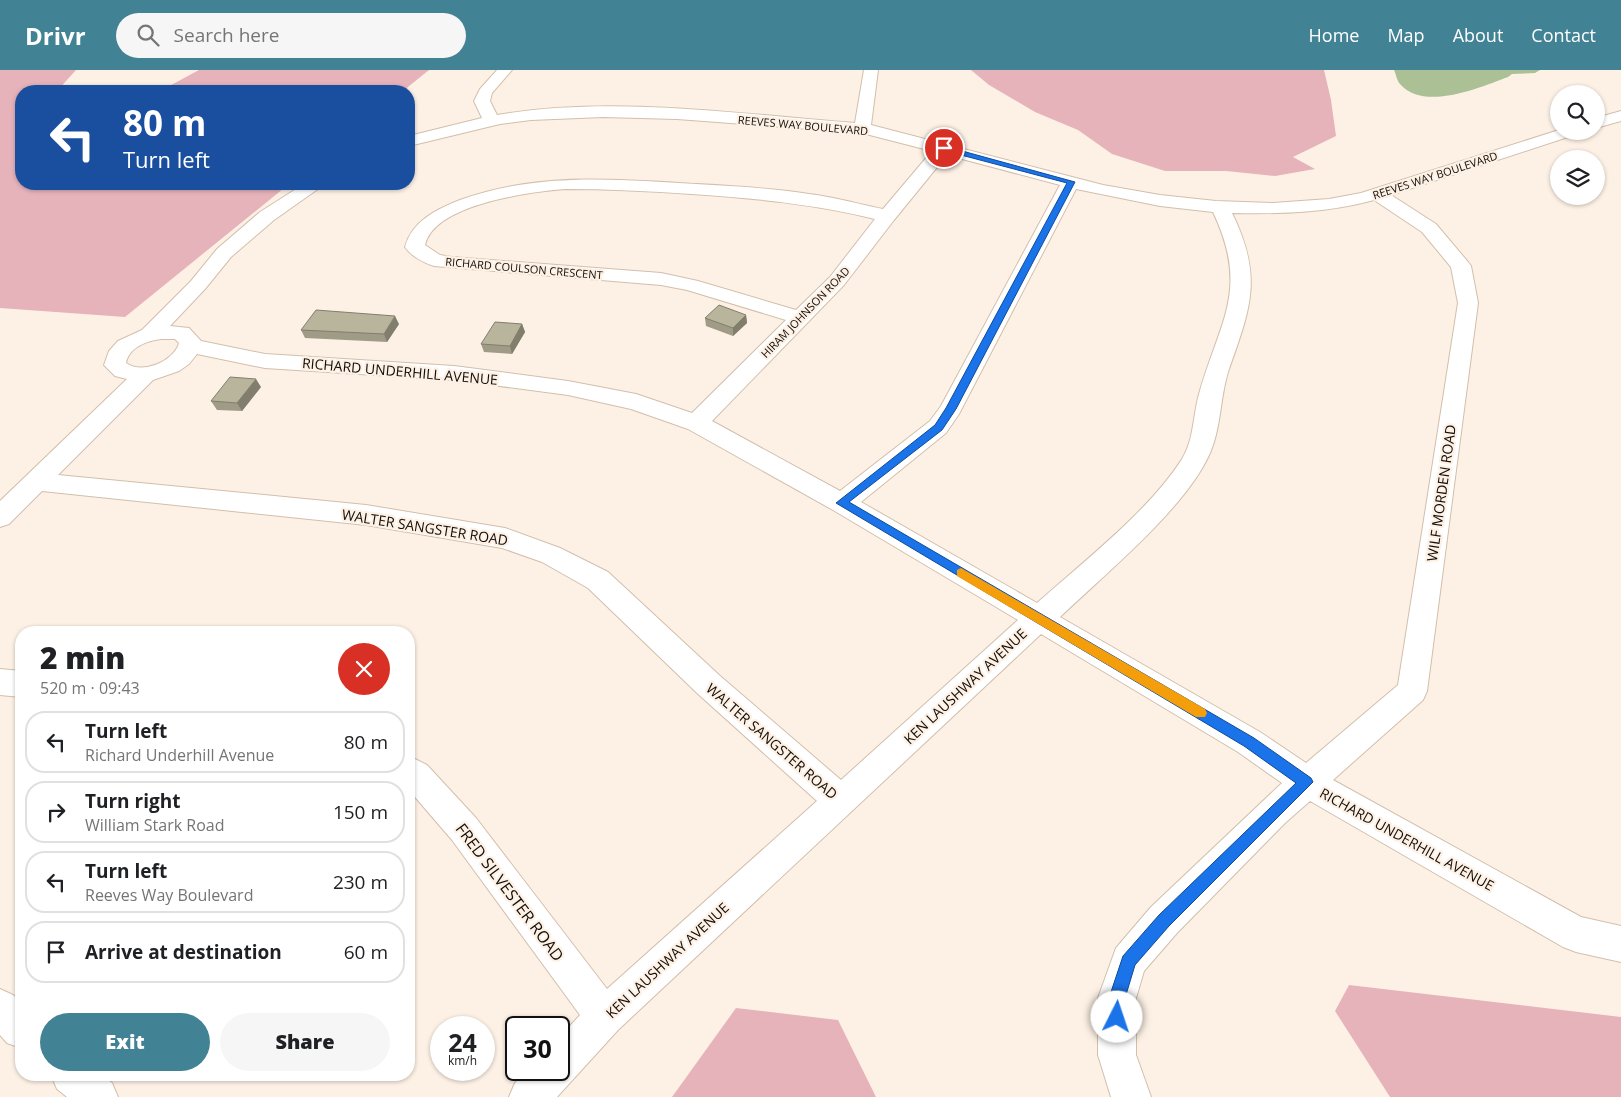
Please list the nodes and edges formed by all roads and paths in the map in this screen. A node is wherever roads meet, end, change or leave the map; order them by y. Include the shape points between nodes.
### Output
1 (505, 70) edge
2 (870, 70) edge
3 (1621, 116) edge
4 (491, 120) junction
5 (1605, 121) edge
6 (862, 128) junction
7 (1550, 138) edge
8 (415, 139) edge
9 (944, 148) junction
10 (1071, 182) junction
11 (307, 190) edge
12 (1378, 195) junction
13 (1220, 207) junction
14 (887, 216) junction
15 (198, 285) junction
16 (800, 318) junction
17 (150, 334) junction
18 (186, 340) junction
19 (265, 361) junction
20 (174, 364) junction
21 (119, 370) junction
22 (146, 374) junction
23 (696, 423) junction
24 (90, 426) junction
25 (37, 482) junction
26 (842, 503) junction
27 (0, 517) edge
28 (1038, 618) junction
29 (0, 682) edge
30 (15, 683) edge
31 (415, 775) edge
32 (1306, 782) junction
33 (841, 801) junction
34 (1621, 944) edge
35 (0, 1008) edge
36 (605, 1018) junction
37 (15, 1023) edge
38 (570, 1055) edge
39 (78, 1081) edge
40 (544, 1081) edge
41 (98, 1097) edge
42 (529, 1097) edge
43 (1131, 1097) edge

1 - 4 street via 485,92 482,101
2 - 6 street
3 - 5 street
4 - 6 street, REEVES WAY BOULEVARD via 549,114 624,113
4 - 8 street, REEVES WAY BOULEVARD
6 - 9 street, REEVES WAY BOULEVARD
7 - 12 street, REEVES WAY BOULEVARD
9 - 10 street, REEVES WAY BOULEVARD
9 - 14 street, HIRAM JOHNSON ROAD
10 - 13 street, REEVES WAY BOULEVARD via 1145,199
10 - 26 street via 951,409 938,427
11 - 15 street via 267,216 224,253
12 - 13 street, REEVES WAY BOULEVARD via 1328,204
12 - 32 street, WILF MORDEN ROAD via 1429,228 1461,266 1468,303 1412,690
13 - 28 street, KEN LAUSHWAY AVENUE via 1234,236 1242,284 1238,308 1210,396 1198,454 1129,536
14 - 16 street, HIRAM JOHNSON ROAD via 842,275
14 - 16 street, RICHARD COULSON CRESCENT via 810,199 590,182 544,184 505,191 446,213 424,227 416,237 414,247 434,260 452,263 660,279 691,285
15 - 17 street
15 - 18 street
16 - 23 street, HIRAM JOHNSON ROAD
17 - 18 street, RICHARD UNDERHILL AVENUE via 172,332
17 - 21 street via 119,351 115,358
18 - 19 street, RICHARD UNDERHILL AVENUE
18 - 20 street via 188,352
19 - 20 street, RICHARD UNDERHILL AVENUE
19 - 23 street, RICHARD UNDERHILL AVENUE via 454,373 568,388 636,402
20 - 22 street
21 - 22 street via 135,375
21 - 24 street
22 - 24 street
23 - 26 street, RICHARD UNDERHILL AVENUE
24 - 25 street
25 - 27 street
25 - 33 street, WALTER SANGSTER ROAD via 366,515 505,538 551,555 598,580 708,684
26 - 28 street, RICHARD UNDERHILL AVENUE
28 - 32 street, RICHARD UNDERHILL AVENUE via 1249,742
28 - 33 street, KEN LAUSHWAY AVENUE
29 - 30 street
31 - 36 street, FRED SILVESTER ROAD via 464,829
32 - 34 street, RICHARD UNDERHILL AVENUE via 1576,934
32 - 43 street, WILF MORDEN ROAD via 1164,920 1129,961 1117,998 1117,1055
33 - 36 street, KEN LAUSHWAY AVENUE
35 - 37 street
36 - 38 street, KEN LAUSHWAY AVENUE
39 - 41 street
40 - 42 street

